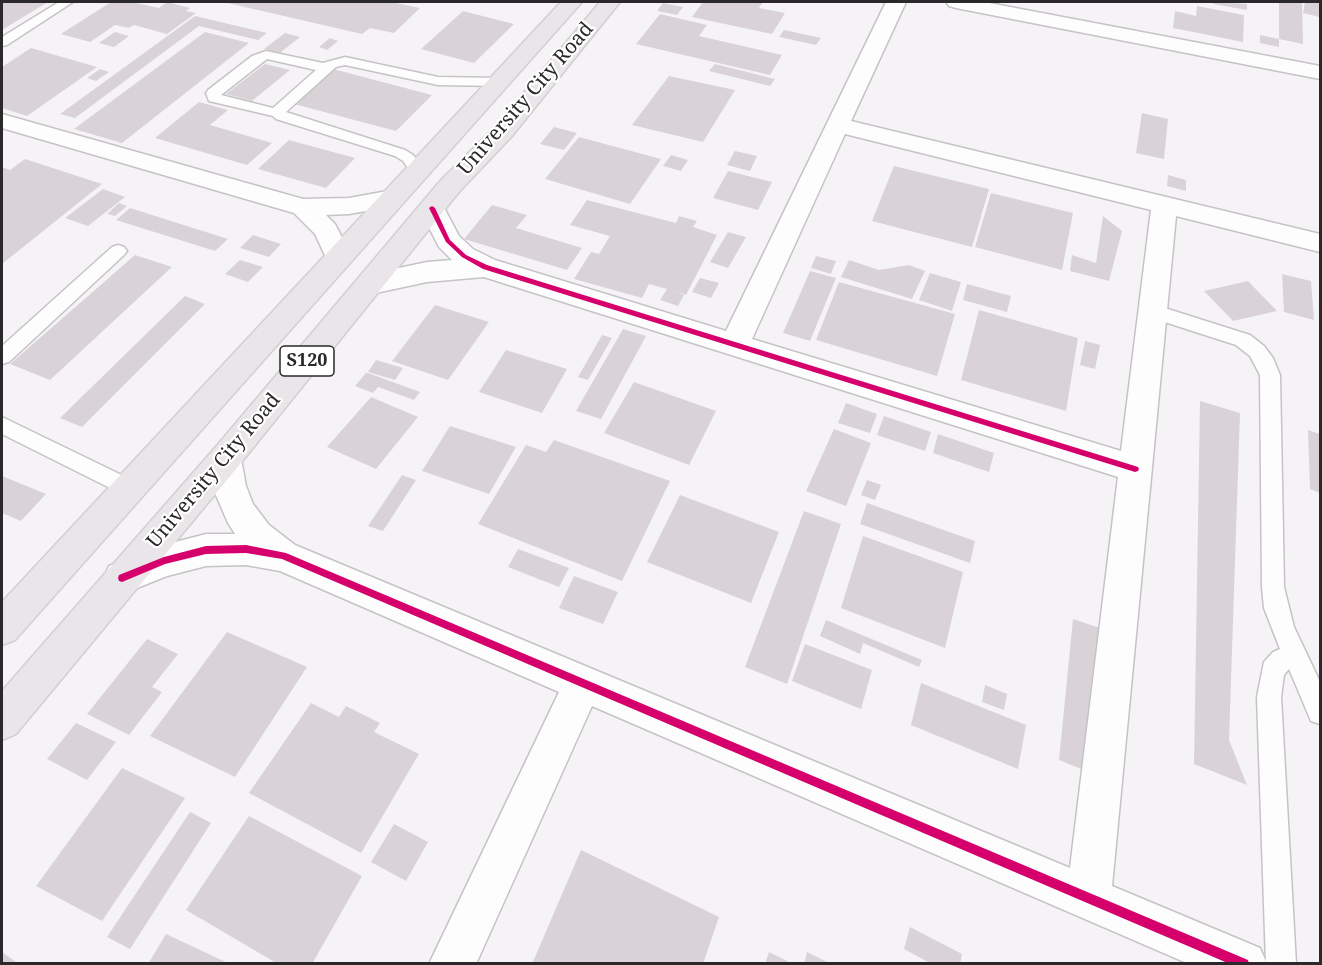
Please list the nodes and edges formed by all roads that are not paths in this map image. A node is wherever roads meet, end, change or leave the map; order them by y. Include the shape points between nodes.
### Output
1 (68, 2) edge
2 (572, 2) edge
3 (610, 2) edge
4 (896, 2) edge
5 (956, 2) edge
6 (2, 42) edge
7 (326, 68) junction
8 (1320, 73) edge
9 (501, 82) junction
10 (278, 113) junction
11 (2, 121) edge
12 (837, 125) junction
13 (418, 171) junction
14 (441, 197) junction
15 (393, 198) junction
16 (1164, 205) junction
17 (303, 207) junction
18 (1320, 243) edge
19 (118, 251) dead end
20 (339, 257) junction
21 (484, 267) junction
22 (371, 284) junction
23 (1152, 311) junction
24 (734, 345) junction
25 (2, 357) edge
26 (2, 425) edge
27 (225, 459) junction
28 (1136, 469) junction
29 (129, 488) junction
30 (283, 556) junction
31 (122, 578) junction
32 (2, 628) edge
33 (1293, 655) junction
34 (583, 683) junction
35 (1320, 712) edge
36 (2, 720) edge
37 (1089, 897) junction
38 (452, 963) edge
39 (1244, 963) edge
40 (1281, 963) edge

1 - 6 lane
2 - 9 main road, University City Road / S120
3 - 14 main road, University City Road / S120 via 504,131
4 - 12 street
5 - 8 street
7 - 9 lane via 345,61 438,81
7 - 10 lane
7 - 10 lane via 266,55 212,96
9 - 13 main road, University City Road / S120
9 - 14 main road via 514,85 516,94
10 - 13 lane via 400,153
11 - 17 street
12 - 16 street
12 - 24 street
13 - 15 main road, University City Road / S120
14 - 21 street via 448,241
14 - 22 main road, University City Road / S120
15 - 17 street via 348,206
15 - 20 main road, University City Road / S120
16 - 18 street
16 - 23 street
17 - 20 street via 326,230
19 - 25 lane
20 - 29 main road, University City Road / S120
21 - 22 street via 427,272
21 - 24 street
22 - 27 main road, University City Road / S120
23 - 28 street
23 - 33 lane via 1243,340 1266,363 1270,375 1273,587 1279,619
24 - 28 street
26 - 29 lane
27 - 30 street via 229,486 240,513 257,536
27 - 31 main road, University City Road / S120
28 - 37 street
29 - 32 main road, University City Road / S120
30 - 31 street via 246,549 206,550
30 - 34 street
31 - 36 main road, University City Road / S120
33 - 35 lane
33 - 40 lane via 1273,670 1269,690
34 - 37 street
34 - 38 street
37 - 39 street

